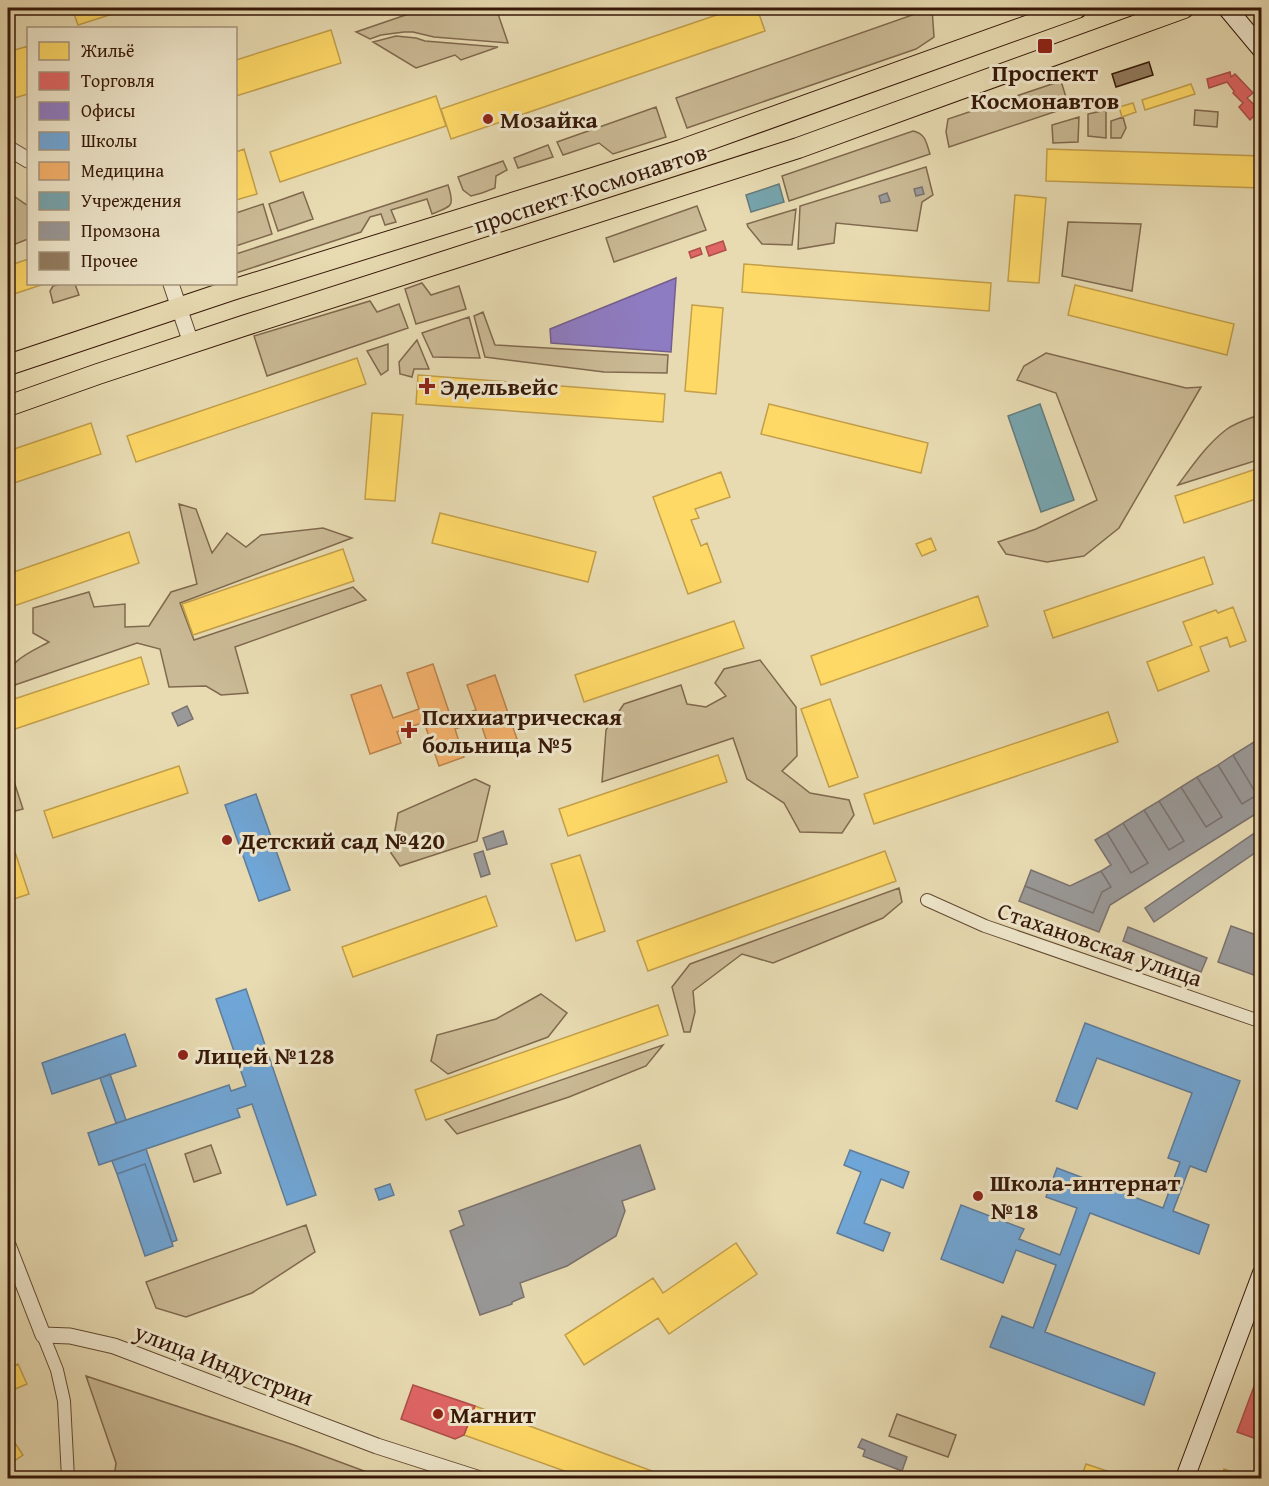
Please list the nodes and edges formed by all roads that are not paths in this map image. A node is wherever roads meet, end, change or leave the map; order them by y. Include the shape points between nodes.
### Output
1 (1077, 8) edge
2 (1184, 8) edge
3 (1227, 8) edge
4 (1262, 50) edge
5 (8, 148) edge
6 (27, 159) edge
7 (171, 285) edge
8 (179, 308) junction
9 (191, 343) junction
10 (8, 365) edge
11 (8, 406) edge
12 (927, 900) dead end
13 (1262, 1022) edge
14 (8, 1245) edge
15 (1262, 1273) edge
16 (43, 1335) junction
17 (68, 1479) edge
18 (477, 1479) edge
19 (1185, 1479) edge

1 - 8 main road, проспект Космонавтов via 681,150
2 - 9 main road, проспект Космонавтов via 777,155
3 - 4 main road
5 - 6 street
7 - 8 street
8 - 9 street
8 - 10 main road, проспект Космонавтов
9 - 11 main road, проспект Космонавтов
12 - 13 street, Стахановская улица via 985,926
14 - 16 street
15 - 19 main road
16 - 17 street via 64,1401
16 - 18 street, улица Индустрии via 70,1336 114,1346 377,1446

